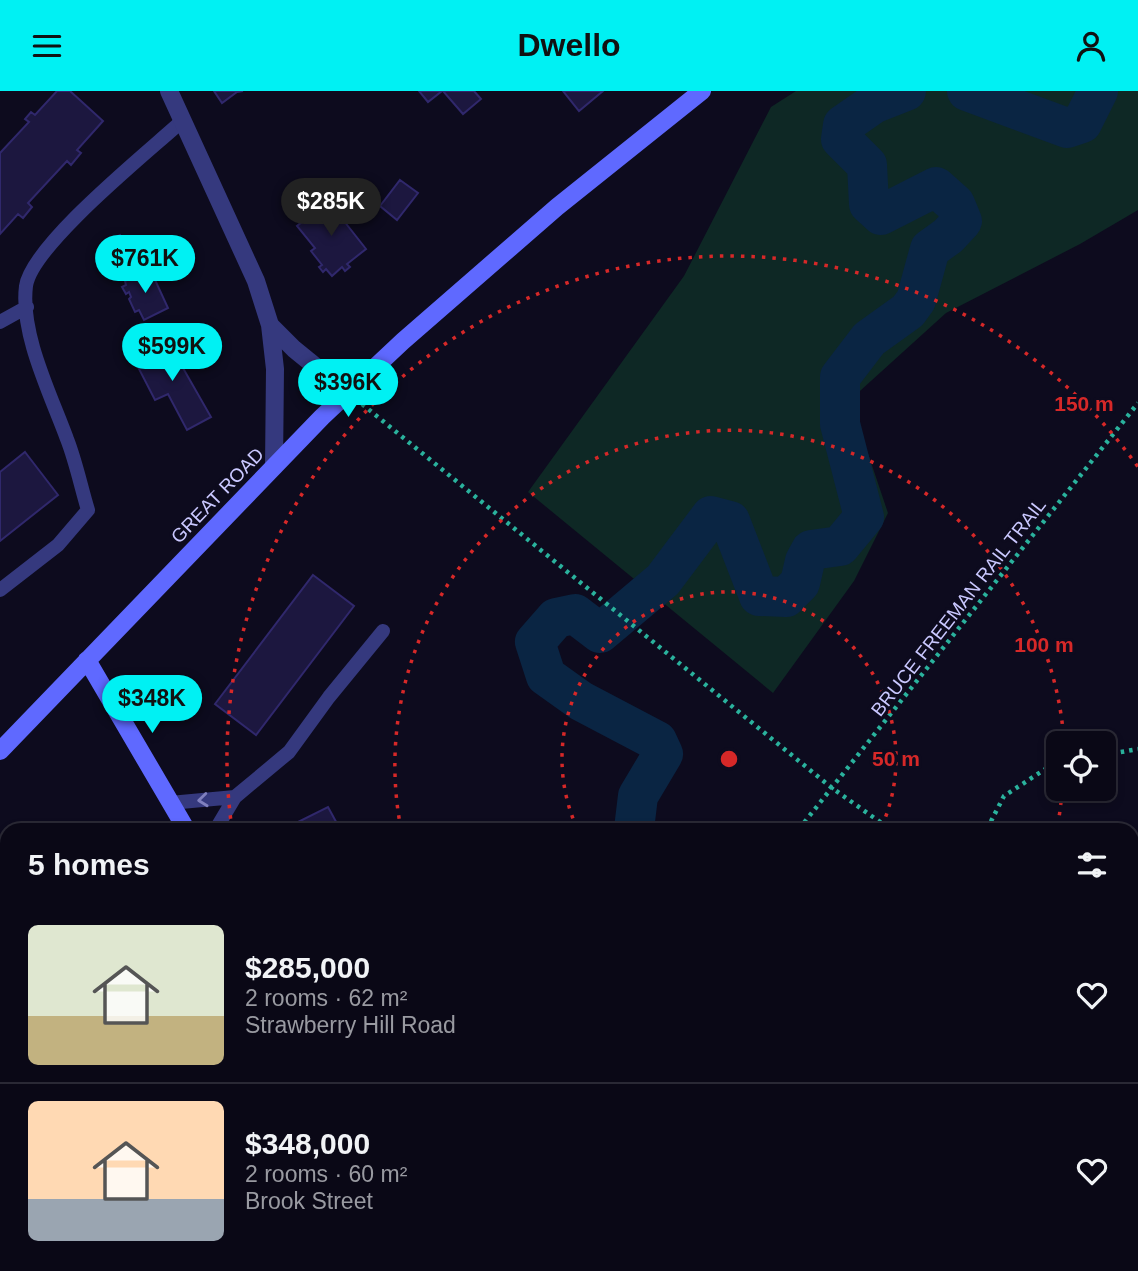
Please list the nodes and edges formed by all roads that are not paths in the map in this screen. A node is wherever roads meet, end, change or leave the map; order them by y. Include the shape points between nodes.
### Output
1 (169, 91) edge
2 (702, 91) edge
3 (182, 121) junction
4 (27, 307) junction
5 (0, 322) edge
6 (270, 325) junction
7 (348, 393) junction
8 (274, 466) junction
9 (0, 590) edge
10 (383, 631) dead end
11 (87, 660) junction
12 (0, 751) edge
13 (236, 797) junction
14 (170, 803) junction
15 (182, 823) edge
16 (220, 823) edge

1 - 3 street
2 - 7 main road, GREAT ROAD via 557,207
3 - 4 lane via 37,260 26,284
3 - 6 street via 256,281
4 - 5 lane
4 - 9 lane via 42,376 69,442 88,510 58,545
6 - 7 street
6 - 8 street via 275,369
7 - 8 main road, GREAT ROAD
8 - 11 main road, GREAT ROAD
10 - 13 lane via 289,753
11 - 12 main road, GREAT ROAD
11 - 14 main road
13 -> 14 lane
13 - 16 lane
14 - 15 main road

